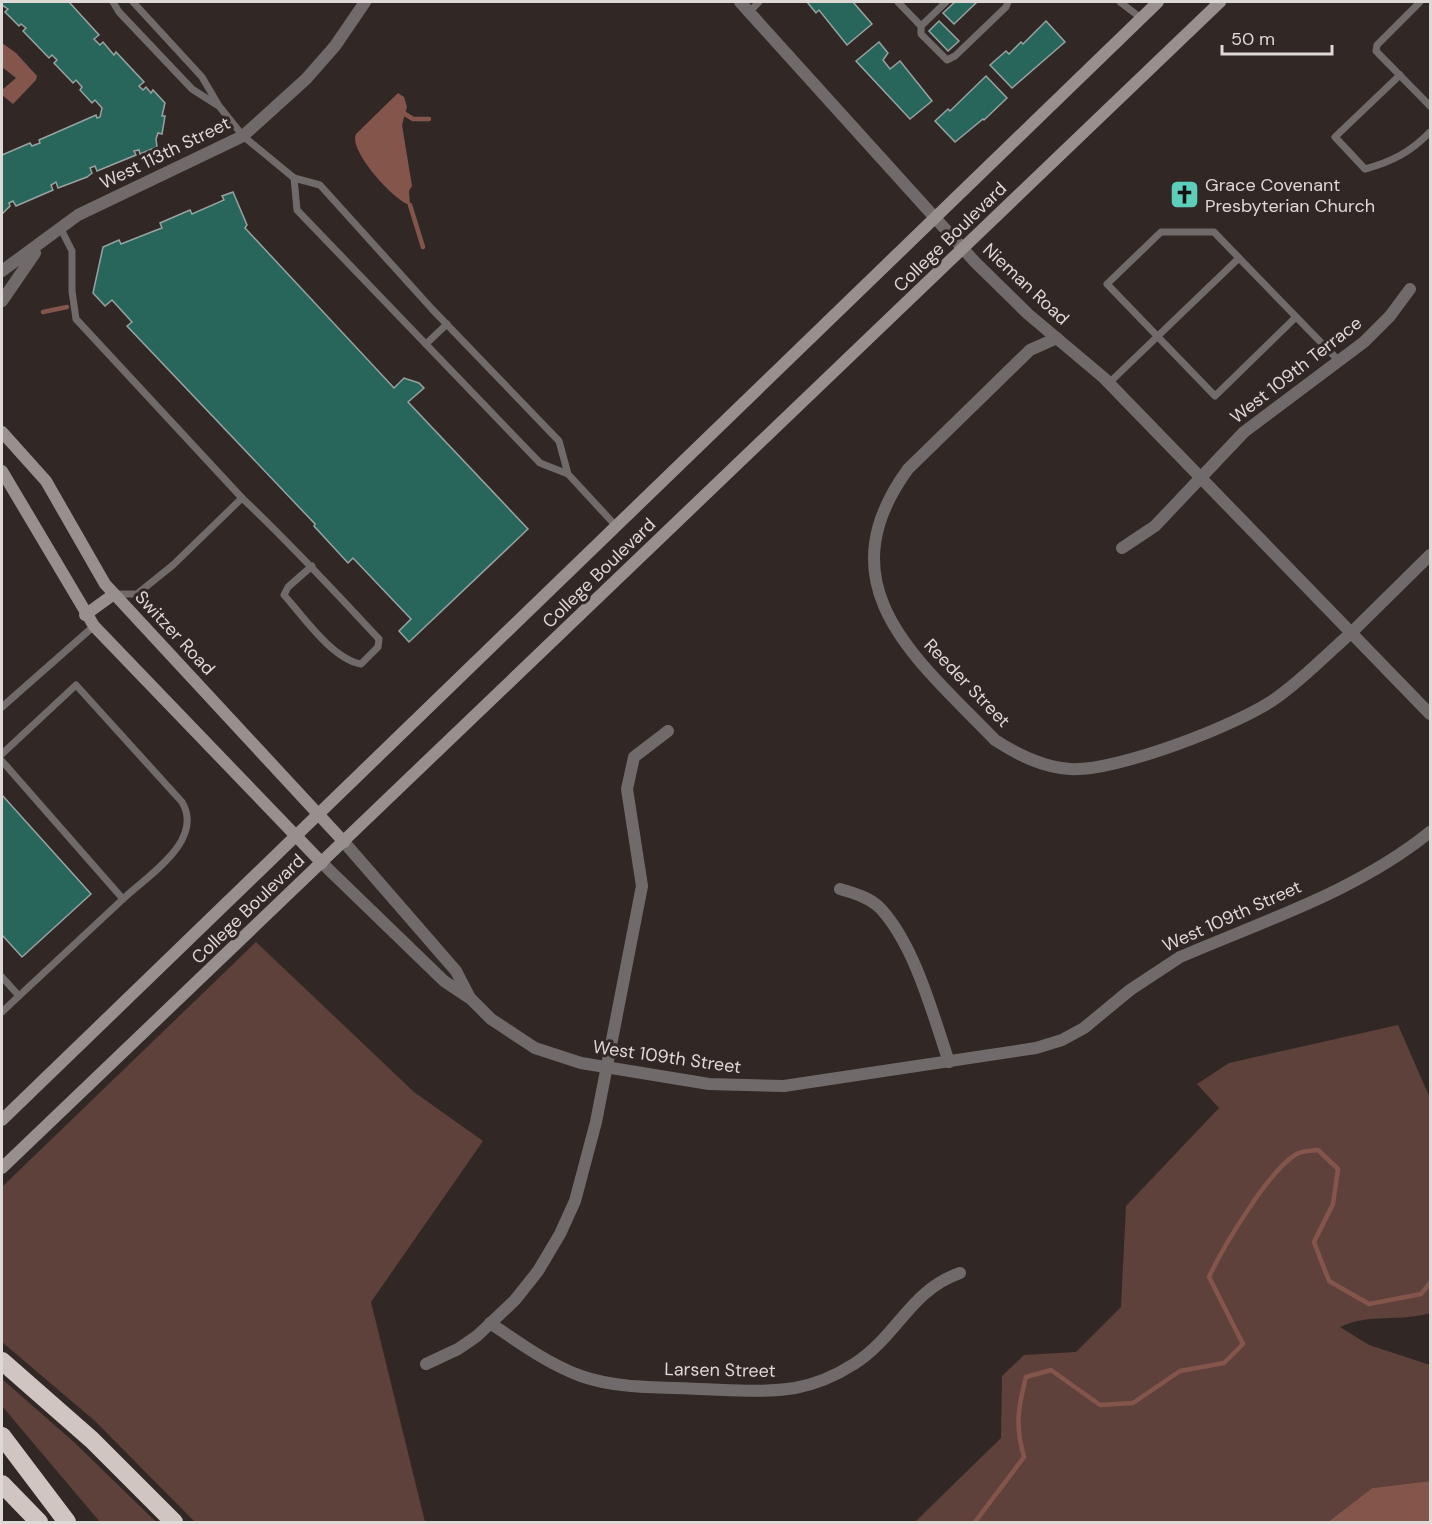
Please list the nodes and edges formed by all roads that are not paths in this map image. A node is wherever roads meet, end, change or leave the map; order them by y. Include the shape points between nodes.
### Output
1 (113, 2) edge
2 (133, 2) edge
3 (365, 2) edge
4 (740, 2) edge
5 (759, 2) edge
6 (897, 2) edge
7 (946, 2) edge
8 (1008, 2) edge
9 (1120, 2) edge
10 (1158, 2) edge
11 (1220, 2) edge
12 (1420, 2) edge
13 (749, 12) junction
14 (1141, 18) junction
15 (921, 26) junction
16 (1400, 75) junction
17 (219, 106) junction
18 (1431, 106) edge
19 (1431, 132) edge
20 (243, 136) junction
21 (294, 178) junction
22 (934, 219) junction
23 (61, 229) junction
24 (42, 244) junction
25 (963, 250) junction
26 (1239, 258) junction
27 (2, 271) edge
28 (1410, 289) dead end
29 (2, 301) edge
30 (1296, 317) junction
31 (447, 324) junction
32 (1157, 336) junction
33 (1057, 338) junction
34 (427, 343) junction
35 (1339, 361) junction
36 (1109, 383) junction
37 (2, 432) edge
38 (2, 471) edge
39 (568, 474) junction
40 (1201, 477) junction
41 (242, 498) junction
42 (616, 526) junction
43 (1122, 548) dead end
44 (1431, 555) edge
45 (312, 566) junction
46 (114, 594) junction
47 (85, 615) junction
48 (94, 626) junction
49 (1351, 633) junction
50 (2, 707) edge
51 (1431, 714) edge
52 (668, 731) dead end
53 (2, 754) edge
54 (2, 761) edge
55 (318, 813) junction
56 (1431, 832) edge
57 (295, 835) junction
58 (344, 842) junction
59 (322, 863) junction
60 (840, 889) dead end
61 (123, 898) junction
62 (406, 913) junction
63 (389, 929) junction
64 (2, 976) edge
65 (19, 996) junction
66 (471, 999) junction
67 (2, 1012) edge
68 (949, 1062) junction
69 (605, 1068) junction
70 (2, 1120) edge
71 (2, 1168) edge
72 (960, 1273) dead end
73 (490, 1323) junction
74 (2, 1361) edge
75 (426, 1364) dead end
76 (2, 1436) edge
77 (2, 1484) edge
78 (39, 1522) edge
79 (67, 1522) edge
80 (174, 1522) edge

1 - 17 lane via 118,12 192,89
2 - 17 lane via 202,77
3 - 20 street, West 113th Street via 306,79
4 - 13 street, Nieman Road
5 - 13 lane
6 - 15 lane
7 - 15 lane
8 - 15 lane via 964,48 947,60 921,33
9 - 14 lane
10 - 14 main road, College Boulevard
11 - 25 main road, College Boulevard
12 - 16 lane via 1377,45 1376,51
13 - 22 street, Nieman Road
14 - 22 main road, College Boulevard
16 - 18 lane
16 - 19 lane via 1335,137 1365,169 1414,149
17 - 20 lane
20 - 21 lane
20 - 23 street, West 113th Street via 78,215
21 - 31 lane via 320,185
21 - 34 lane via 297,210
22 - 25 street, Nieman Road
22 - 42 main road, College Boulevard
23 - 24 street, West 113th Street
23 - 41 lane via 72,252 76,319
24 - 27 street, West 113th Street
24 - 29 street, West 113th Street
25 - 33 street, Nieman Road
25 - 58 main road, College Boulevard
26 - 30 lane
26 - 32 lane
26 - 32 lane via 1214,232 1161,232 1107,284
28 - 35 street, West 109th Terrace via 1390,316
30 - 32 lane via 1215,396
30 - 35 lane
31 - 34 lane
31 - 39 lane via 559,441
32 - 36 lane
33 - 36 street, Nieman Road
33 - 49 street, Reeder Street via 1030,350 908,468 883,511 875,549 880,596 902,641 995,740 1048,766 1110,766 1244,717 1277,698
34 - 39 lane via 540,463
35 - 40 street, West 109th Terrace via 1244,432
36 - 40 street, Nieman Road
37 - 46 main road, Switzer Road via 46,481
38 - 47 main road
39 - 42 lane
40 - 43 street via 1155,526
40 - 49 street, Nieman Road
41 - 45 lane
41 - 46 lane via 137,594
42 - 55 main road, College Boulevard
44 - 49 street
45 - 45 lane via 379,639 378,647 360,664 338,654 284,595
46 - 47 main road
46 - 55 main road, Switzer Road
47 - 48 main road
48 - 50 lane
48 - 57 main road
49 - 51 street, Nieman Road
52 - 69 street via 634,757 627,789 642,886
53 - 61 lane via 76,685 182,802 187,816 182,842
54 - 61 lane
55 - 57 main road, College Boulevard
55 - 58 main road, Switzer Road
56 - 68 street, West 109th Street via 1341,889 1157,969 1101,1016 1062,1040
57 - 59 main road
57 - 70 main road, College Boulevard
58 - 59 main road, College Boulevard
58 - 62 street, West 109th Street
59 - 63 street, West 109th Street
59 - 71 main road, College Boulevard
60 - 68 street via 863,896 881,908 896,931 926,992
61 - 65 lane
62 - 63 street
62 - 66 street, West 109th Street via 456,971
63 - 66 street, West 109th Street via 444,981
64 - 65 lane
65 - 67 lane
66 - 69 street, West 109th Street via 535,1048
68 - 69 street, West 109th Street via 784,1086 709,1084
69 - 73 street via 586,1166 575,1201 538,1271
72 - 73 street, Larsen Street via 941,1279 924,1292 878,1345 855,1364 796,1388 655,1386 584,1377 543,1359
73 - 75 street via 458,1349
74 - 80 highway via 92,1440
76 - 79 highway
77 - 78 highway

